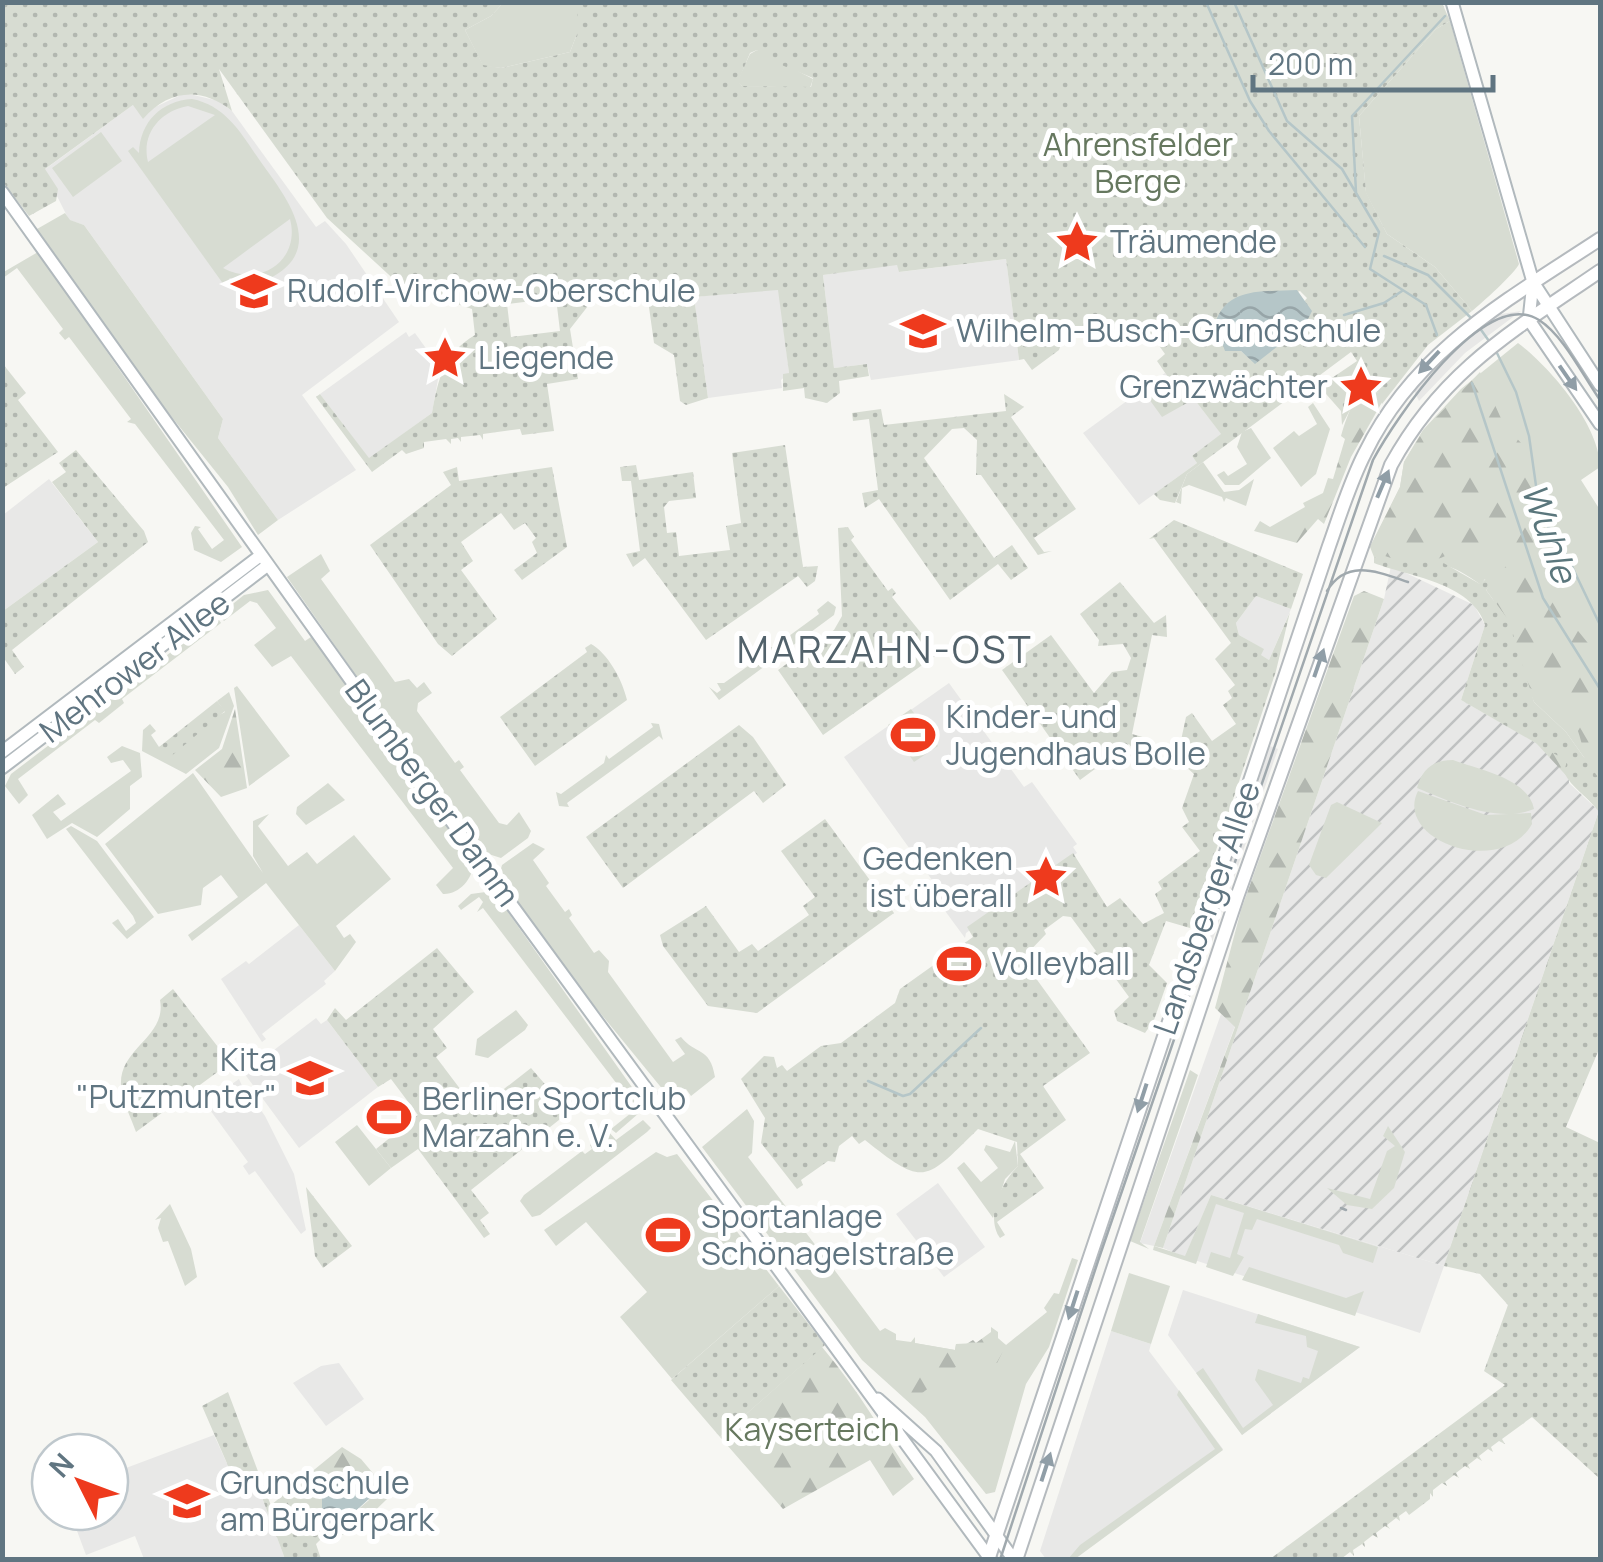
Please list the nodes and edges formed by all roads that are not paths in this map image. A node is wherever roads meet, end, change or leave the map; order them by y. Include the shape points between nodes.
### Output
1 (1452, 2) edge
2 (2, 192) edge
3 (1600, 239) edge
4 (1600, 271) edge
5 (1535, 288) junction
6 (1547, 306) junction
7 (1529, 320) junction
8 (1600, 385) edge
9 (1600, 424) edge
10 (264, 560) junction
11 (2, 752) edge
12 (2, 768) edge
13 (867, 1390) junction
14 (996, 1532) junction
15 (989, 1558) edge
16 (1015, 1560) edge

1 - 5 main road
2 - 10 main road, Blumberger Damm
3 - 5 main road, Landsberger Allee
4 - 6 main road, Landsberger Allee
5 - 6 main road
5 - 7 main road
5 -> 14 main road, Landsberger Allee via 1500,302 1463,329 1398,398 1352,484
6 - 7 main road, Landsberger Allee
6 - 8 main road
7 -> 9 main road
16 -> 7 main road, Landsberger Allee via 1391,465 1424,412 1484,350
10 - 11 main road, Mehrower Allee
10 - 12 main road, Mehrower Allee
10 - 13 main road, Blumberger Damm
13 - 14 main road, Blumberger Damm via 936,1451
13 - 15 main road, Blumberger Damm
14 - 15 main road, Landsberger Allee
14 - 16 main road, Blumberger Damm

